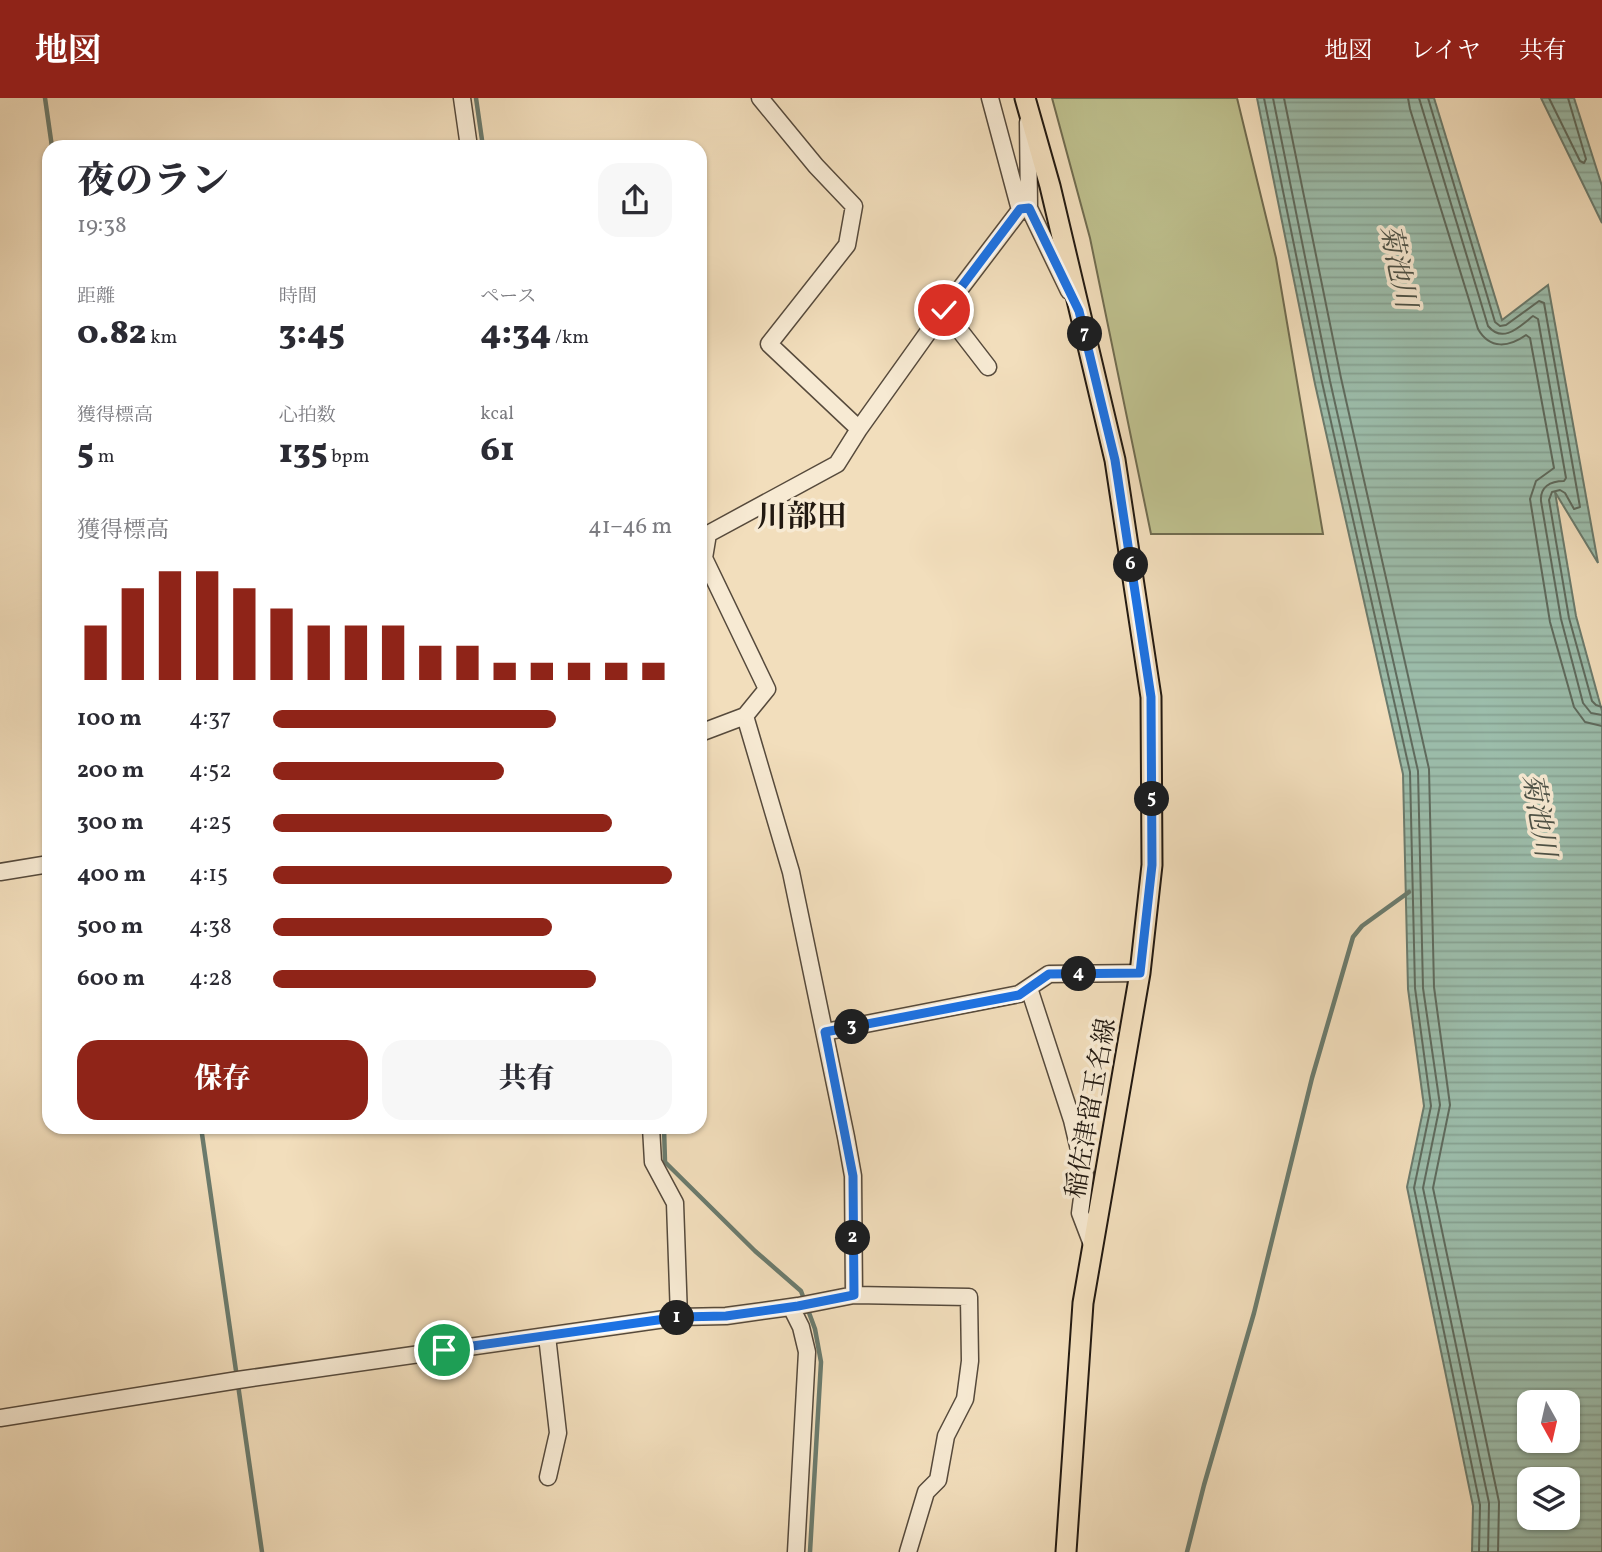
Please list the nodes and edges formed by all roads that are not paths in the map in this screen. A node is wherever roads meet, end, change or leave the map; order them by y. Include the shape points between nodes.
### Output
1 (462, 98) edge
2 (760, 98) edge
3 (990, 98) edge
4 (1026, 102) edge
5 (468, 140) edge
6 (1025, 209) junction
7 (944, 310) junction
8 (1079, 311) junction
9 (988, 368) dead end
10 (859, 429) junction
11 (707, 540) edge
12 (707, 564) edge
13 (745, 716) junction
14 (707, 730) edge
15 (42, 865) edge
16 (0, 872) edge
17 (1140, 973) junction
18 (1029, 988) junction
19 (825, 1032) junction
20 (651, 1134) edge
21 (1093, 1247) junction
22 (854, 1295) junction
23 (794, 1307) junction
24 (679, 1317) junction
25 (547, 1336) junction
26 (0, 1418) edge
27 (548, 1477) dead end
28 (796, 1552) edge
29 (908, 1552) edge
30 (1066, 1552) edge

1 - 5 street
2 - 10 street via 854,206 847,245 769,344
3 - 6 street
4 - 6 street
4 - 8 main road, 稲佐津留玉名線
6 - 7 street
6 - 8 street
7 - 9 street
7 - 10 street
8 - 17 main road, 稲佐津留玉名線 via 1115,460 1151,697 1152,865
10 - 11 street via 837,464 708,534
12 - 13 street via 767,689
13 - 14 street
13 - 19 street via 791,872
15 - 16 street
17 - 18 street via 1049,974
17 - 21 main road, 稲佐津留玉名線
18 - 19 street via 1019,995
18 - 21 street via 1072,1120 1085,1175 1080,1213
19 - 22 street via 853,1176
20 - 24 street via 653,1162 675,1203
21 - 30 main road, 稲佐津留玉名線 via 1083,1303
22 - 23 street
22 - 29 street via 969,1297 970,1361 965,1399 946,1436 938,1480 926,1492
23 - 24 street
23 - 28 street via 807,1352
24 - 25 street
25 - 26 street
25 - 27 street via 558,1433

